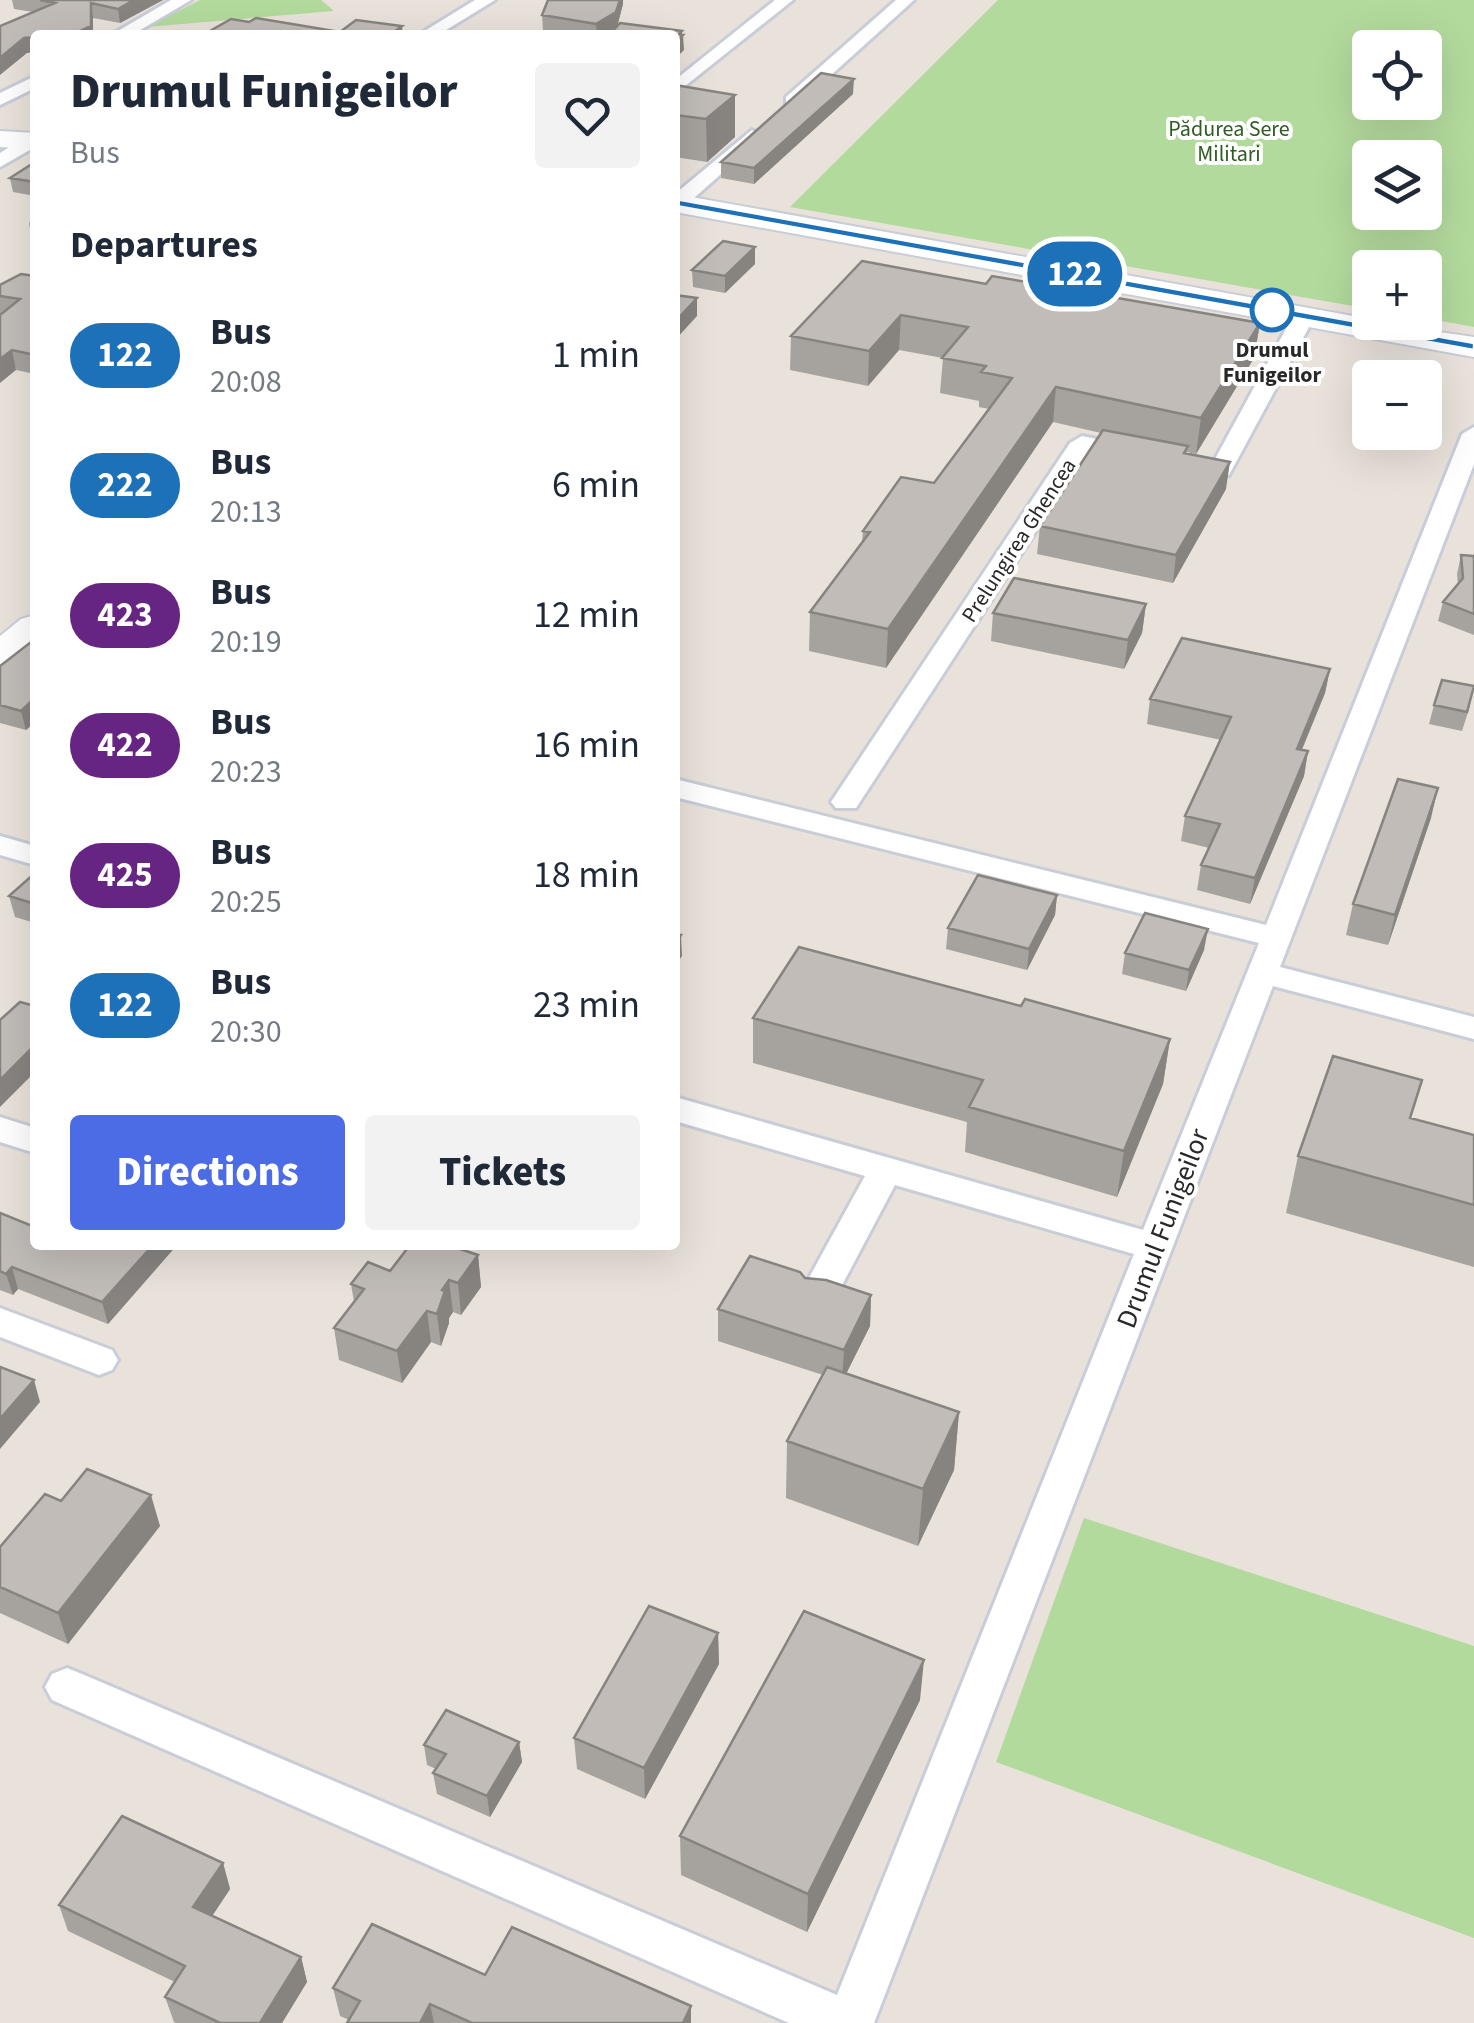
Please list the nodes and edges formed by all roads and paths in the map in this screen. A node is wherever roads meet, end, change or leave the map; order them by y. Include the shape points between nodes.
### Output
1 (183, 0) edge
2 (487, 0) edge
3 (785, 0) edge
4 (906, 0) edge
5 (128, 30) edge
6 (435, 30) edge
7 (30, 84) edge
8 (680, 85) edge
9 (0, 100) edge
10 (0, 139) edge
11 (30, 141) edge
12 (30, 143) edge
13 (0, 161) edge
14 (680, 199) edge
15 (680, 204) edge
16 (1304, 316) junction
17 (1474, 346) edge
18 (1474, 434) edge
19 (30, 630) edge
20 (0, 656) edge
21 (680, 789) edge
22 (846, 802) dead end
23 (0, 846) edge
24 (30, 855) edge
25 (1276, 937) junction
26 (1262, 973) junction
27 (1474, 1028) edge
28 (680, 1110) edge
29 (0, 1129) edge
30 (30, 1140) edge
31 (886, 1169) junction
32 (1154, 1247) junction
33 (818, 1296) edge
34 (0, 1322) edge
35 (100, 1360) dead end
36 (67, 1687) dead end
37 (847, 2023) edge

1 - 5 street
2 - 6 street
3 - 8 street
4 - 14 street
7 - 9 street
10 - 11 main road
12 - 13 street
15 - 16 main road
16 - 17 main road
16 - 22 street, Prelungirea Ghencea via 1222,470 1082,443
18 - 25 street, Drumul Funigeilor
19 - 20 main road
21 - 25 street
23 - 24 street
25 - 26 street, Drumul Funigeilor
26 - 27 street
26 - 32 street, Drumul Funigeilor
28 - 31 street
29 - 30 street
31 - 32 street
31 - 33 street
32 - 37 street, Drumul Funigeilor
34 - 35 street
36 - 37 street

